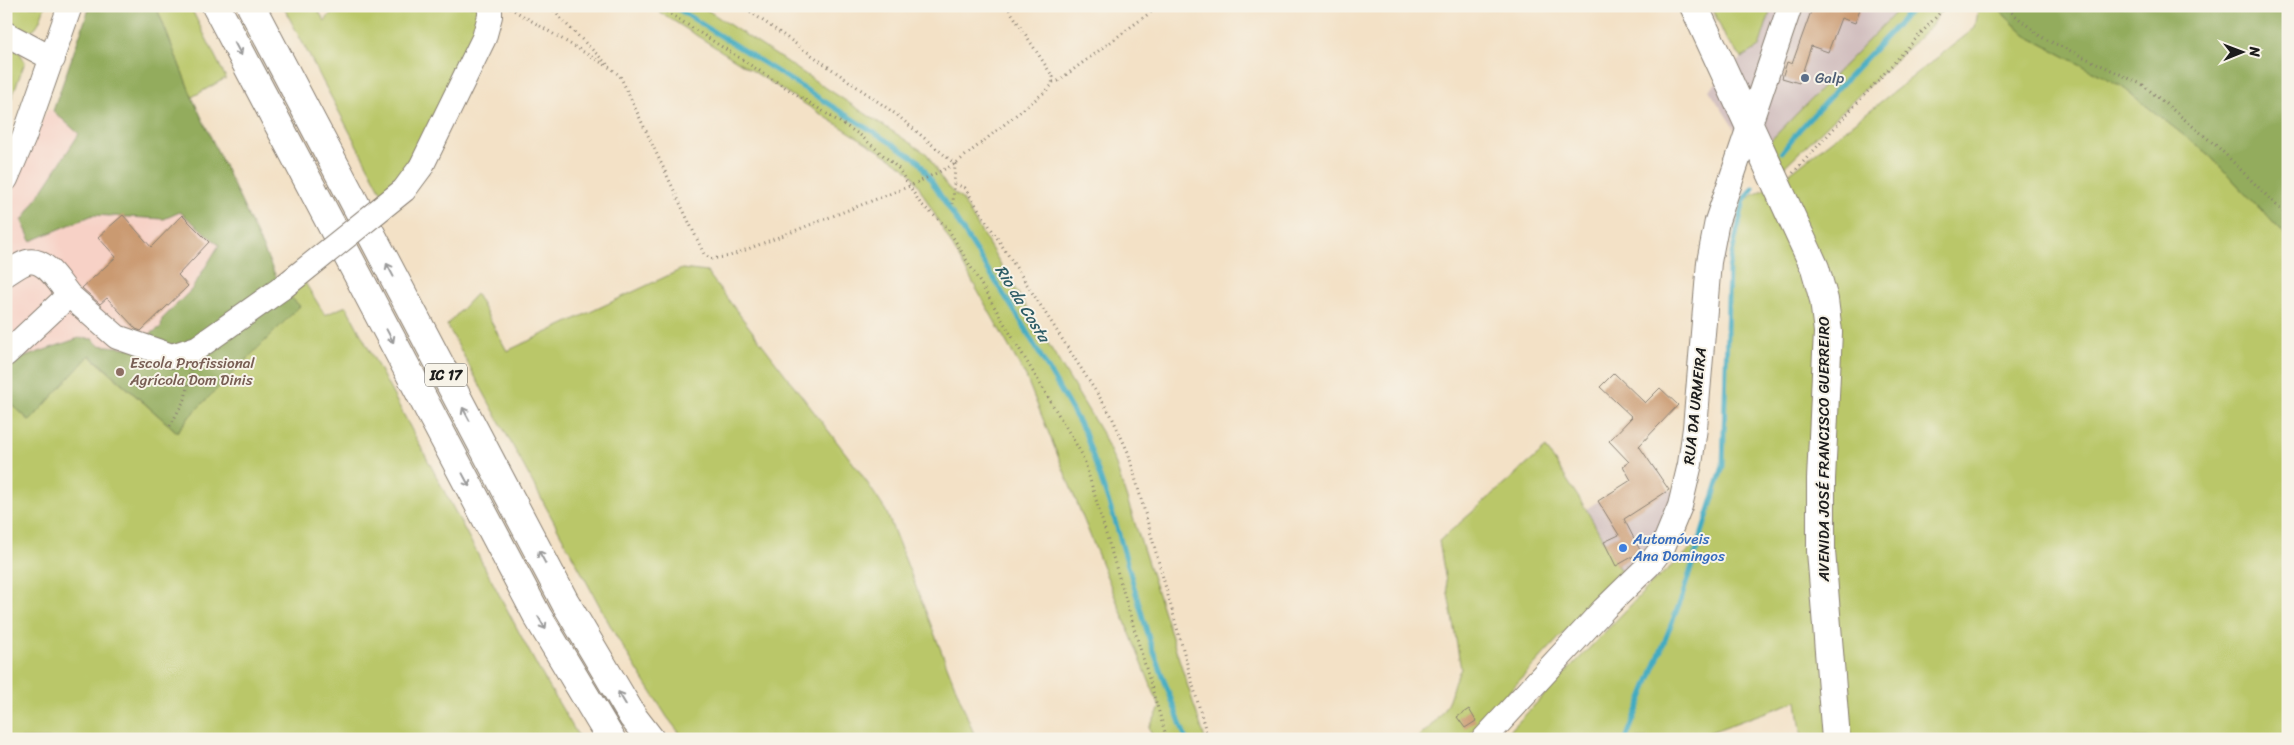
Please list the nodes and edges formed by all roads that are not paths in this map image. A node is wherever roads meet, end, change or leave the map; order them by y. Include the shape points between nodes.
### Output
1 (70, 6) edge
2 (216, 6) edge
3 (251, 6) edge
4 (490, 6) edge
5 (1694, 6) edge
6 (1790, 6) edge
7 (6, 34) edge
8 (53, 59) junction
9 (1749, 125) junction
10 (6, 179) edge
11 (6, 274) edge
12 (69, 295) junction
13 (6, 354) edge
14 (611, 739) edge
15 (650, 739) edge
16 (1484, 739) edge
17 (1836, 739) edge

1 - 8 street
2 -> 14 main road, IC 17 via 538,617
15 -> 3 main road, IC 17 via 633,717 566,602
4 - 12 street, bridge via 484,38 421,167 404,190 282,288 193,349 172,356 116,337
5 - 9 main road, AVENIDA JOSÉ FRANCISCO GUERREIRO
6 - 9 street, RUA DA URMEIRA
7 - 8 street
8 - 10 street
9 - 16 street, RUA DA URMEIRA via 1717,221 1709,262 1690,464 1680,506 1663,547
9 - 17 main road, AVENIDA JOSÉ FRANCISCO GUERREIRO via 1815,268 1824,300 1828,332 1821,551
11 - 12 street via 27,262 36,261 43,264
12 - 13 street

